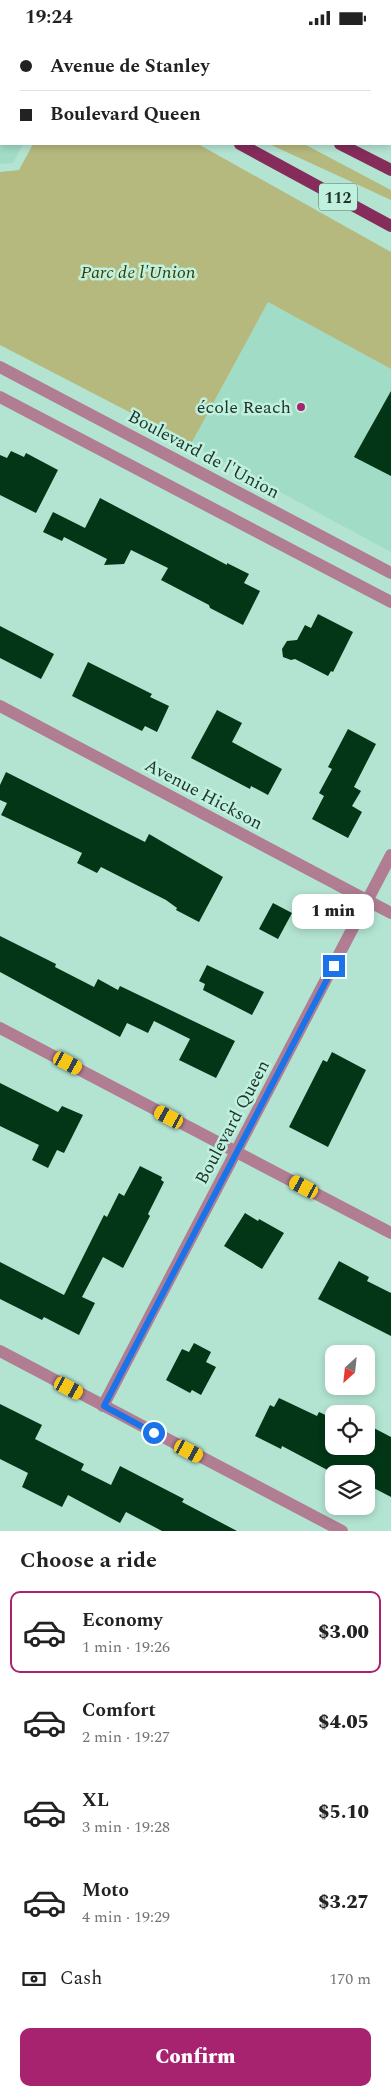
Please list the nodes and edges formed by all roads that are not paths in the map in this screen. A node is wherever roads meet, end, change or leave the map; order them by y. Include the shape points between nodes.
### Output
1 (242, 145) edge
2 (342, 145) edge
3 (391, 170) edge
4 (391, 226) edge
5 (0, 367) edge
6 (0, 397) edge
7 (391, 573) edge
8 (391, 602) edge
9 (0, 706) edge
10 (391, 855) edge
11 (368, 901) junction
12 (391, 913) edge
13 (0, 1027) edge
14 (236, 1152) junction
15 (391, 1233) edge
16 (0, 1351) edge
17 (104, 1406) junction
18 (342, 1531) edge

1 - 4 main road, 112
2 - 3 main road
5 - 7 street, Boulevard de l'Union
6 - 8 street
9 - 11 street, Avenue Hickson
10 - 11 street, Boulevard Queen
11 - 12 street, Avenue Hickson
11 - 14 street, Boulevard Queen
13 - 14 street
14 - 15 street
14 - 17 street, Boulevard Queen
16 - 17 street
17 - 18 street

